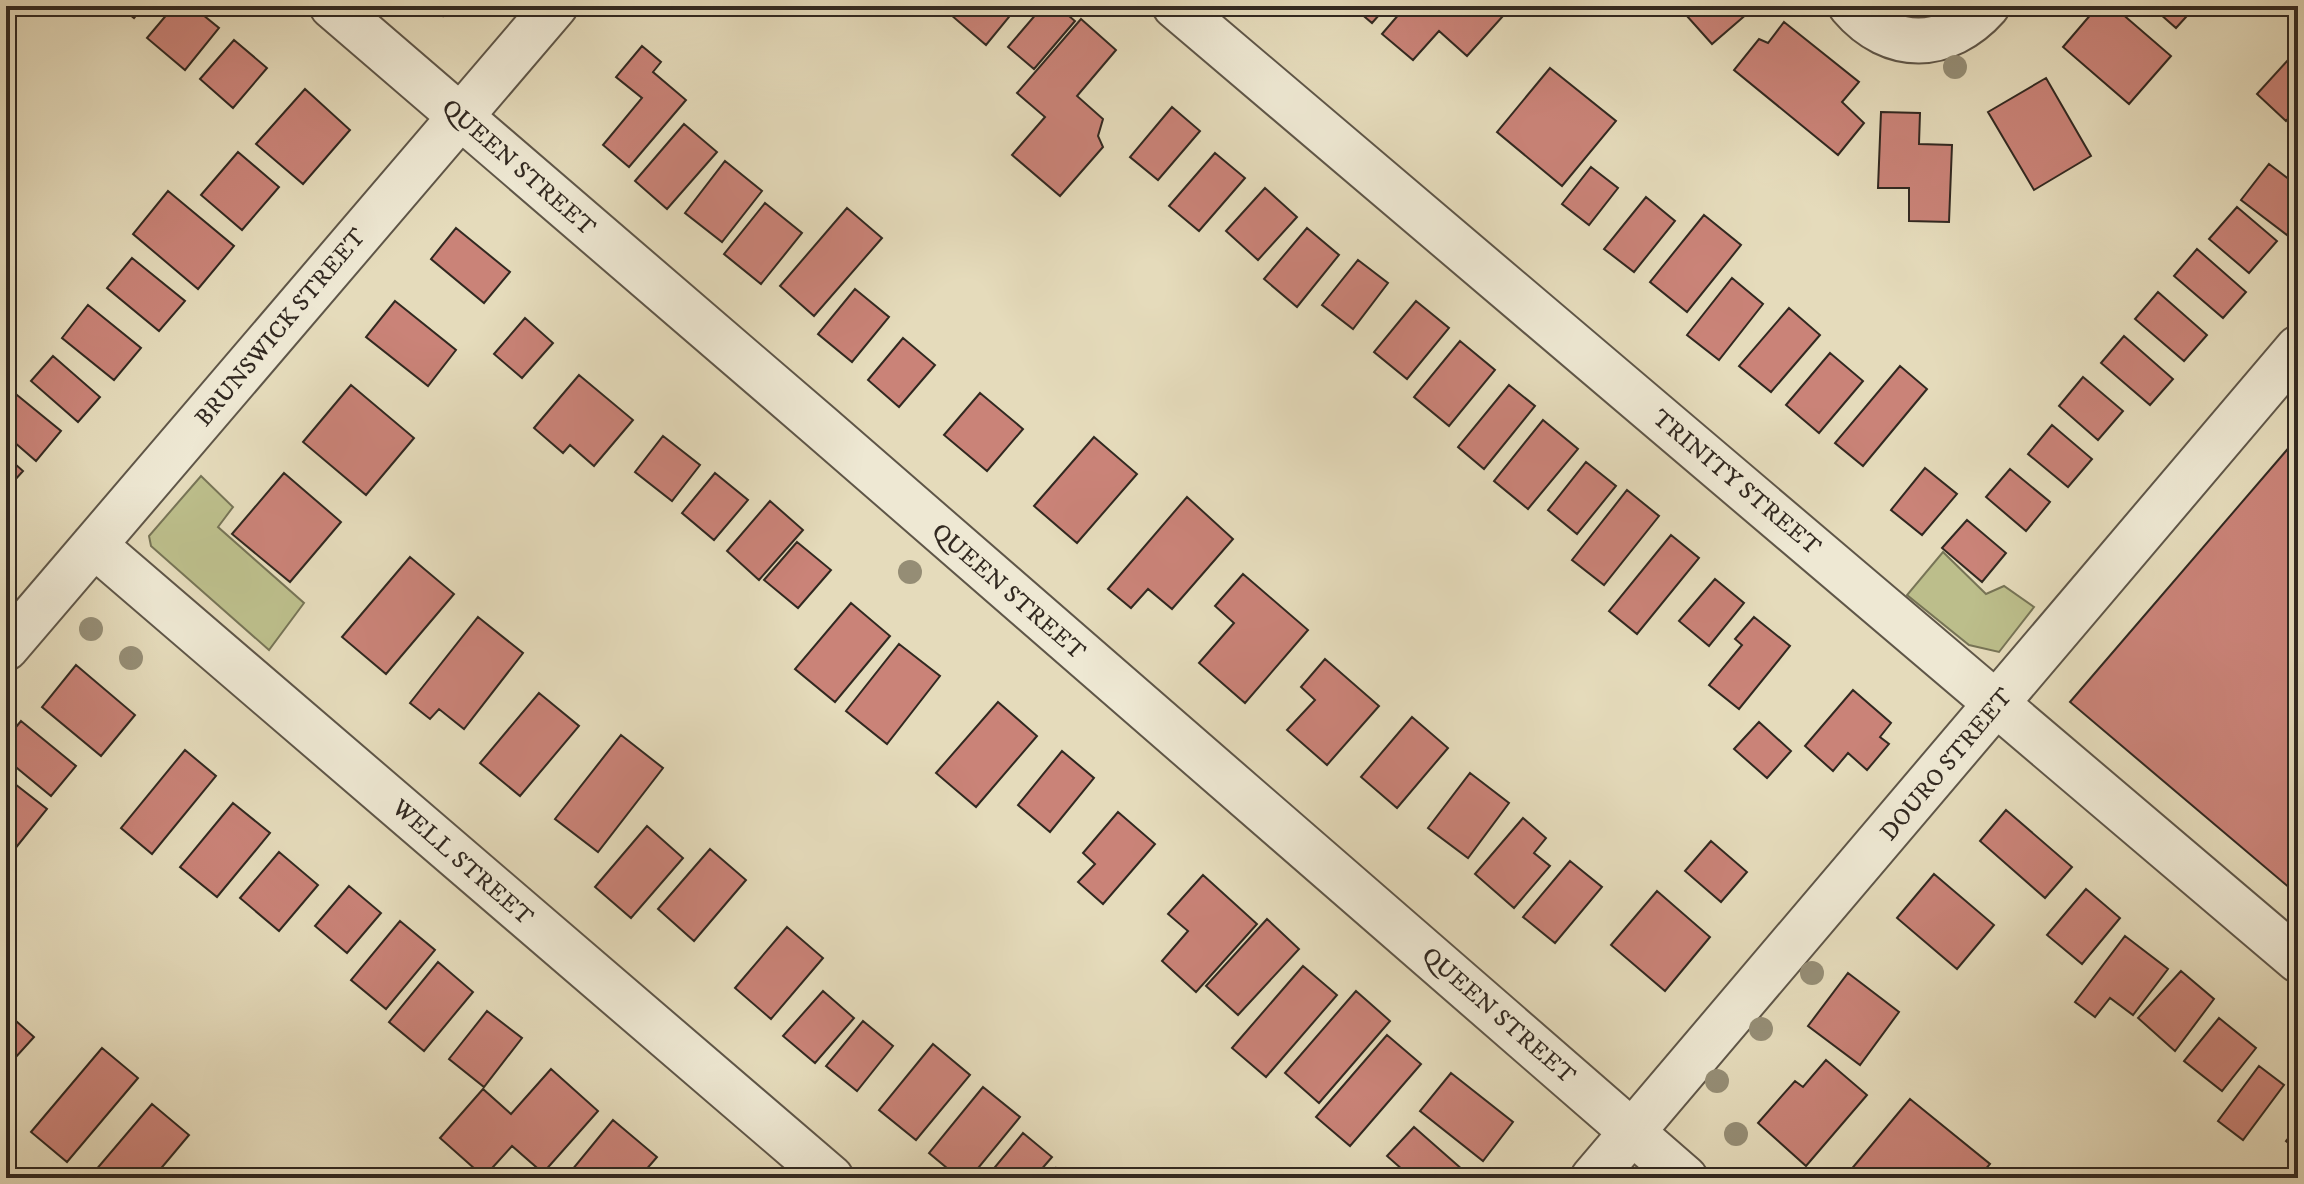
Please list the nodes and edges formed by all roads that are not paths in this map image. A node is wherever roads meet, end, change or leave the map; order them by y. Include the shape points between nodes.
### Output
1 (332, 6) edge
2 (555, 6) edge
3 (1175, 6) edge
4 (1851, 6) edge
5 (1987, 6) edge
6 (460, 117) junction
7 (2298, 348) edge
8 (94, 545) junction
9 (6, 648) edge
10 (1996, 704) junction
11 (2298, 960) edge
12 (1632, 1131) junction
13 (831, 1178) edge
14 (1593, 1178) edge
15 (1685, 1178) edge

1 - 6 street, QUEEN STREET
2 - 6 street, BRUNSWICK STREET
3 - 10 street, TRINITY STREET
4 - 5 street via 1884,33 1920,41 1953,34
6 - 8 street, BRUNSWICK STREET
6 - 12 street, QUEEN STREET
7 - 10 street, DOURO STREET
8 - 9 street, BRUNSWICK STREET
8 - 13 street, WELL STREET
10 - 11 street, TRINITY STREET
10 - 12 street, DOURO STREET
12 - 14 street, DOURO STREET
12 - 15 street, QUEEN STREET

